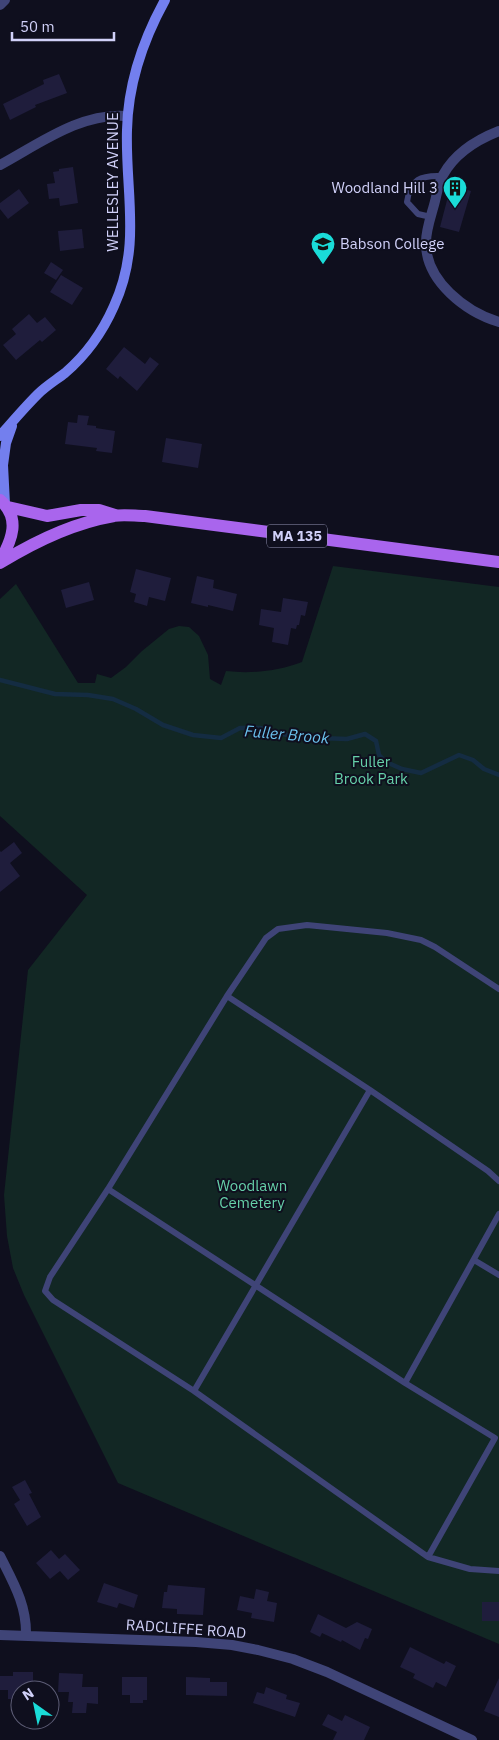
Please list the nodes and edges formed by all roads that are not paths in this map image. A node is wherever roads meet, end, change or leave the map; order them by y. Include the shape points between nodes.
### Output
1 (6, 0) edge
2 (165, 0) edge
3 (0, 5) edge
4 (128, 116) junction
5 (499, 131) edge
6 (0, 166) edge
7 (442, 176) junction
8 (431, 216) junction
9 (499, 322) edge
10 (14, 419) junction
11 (0, 436) edge
12 (4, 503) edge
13 (115, 515) junction
14 (0, 562) edge
15 (499, 563) edge
16 (499, 989) edge
17 (227, 996) junction
18 (370, 1090) junction
19 (499, 1181) edge
20 (108, 1189) junction
21 (499, 1214) edge
22 (474, 1260) junction
23 (499, 1275) edge
24 (257, 1286) junction
25 (405, 1383) junction
26 (194, 1391) junction
27 (498, 1437) edge
28 (0, 1556) edge
29 (428, 1557) junction
30 (499, 1571) edge
31 (0, 1635) edge
32 (26, 1636) junction
33 (472, 1740) edge

1 - 3 street
2 - 4 main road, WELLESLEY AVENUE via 134,73
4 - 6 street via 110,116 81,123
4 - 10 main road, WELLESLEY AVENUE via 132,225 121,289 105,323 85,352
5 - 7 street via 480,138 458,154
7 - 8 street
7 - 8 lane via 418,179 409,189 407,202 418,214
8 - 9 street via 426,242 430,267 460,302 487,319
10 - 11 main road, WELLESLEY AVENUE
10 - 12 main road, WELLESLEY AVENUE via 4,459
12 - 13 main road, MA 135 via 47,516 81,510 99,510
12 - 14 main road via 11,516 12,536
13 - 14 main road, MA 135 via 56,534
13 - 15 main road, MA 135 via 145,516
16 - 17 lane via 421,940 308,925 278,929 266,938
17 - 18 lane
17 - 20 lane
18 - 19 lane
18 - 24 lane
20 - 24 lane
20 - 26 lane via 50,1277 45,1291 53,1300
21 - 22 lane
22 - 23 lane
22 - 25 lane
24 - 25 lane
24 - 26 lane
25 - 27 lane
26 - 29 lane
27 - 29 lane
28 - 32 street via 22,1603
29 - 30 lane via 470,1569
31 - 32 street, RADCLIFFE ROAD
32 - 33 street, RADCLIFFE ROAD via 196,1642 258,1650 327,1672

